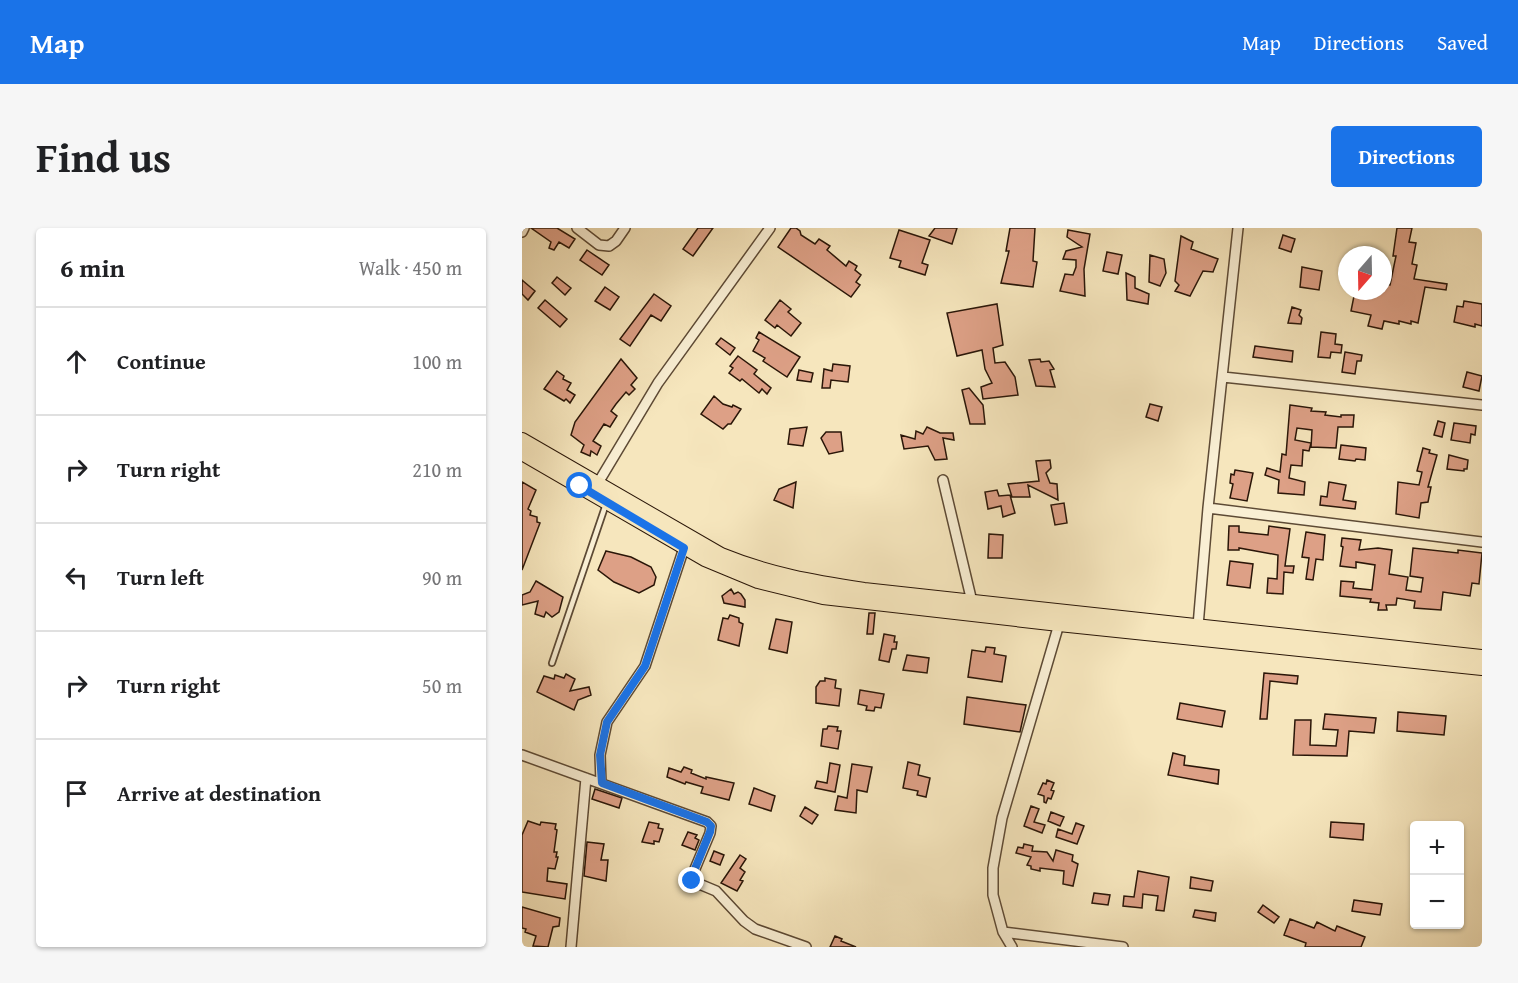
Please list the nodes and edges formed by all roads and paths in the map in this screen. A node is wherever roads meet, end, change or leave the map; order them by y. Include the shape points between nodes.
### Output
1 (525, 228) edge
2 (577, 228) edge
3 (625, 228) edge
4 (770, 228) edge
5 (1238, 228) edge
6 (522, 232) edge
7 (1223, 377) junction
8 (1482, 405) edge
9 (522, 440) edge
10 (522, 453) edge
11 (943, 480) dead end
12 (598, 483) junction
13 (607, 502) junction
14 (1208, 508) junction
15 (1482, 542) edge
16 (684, 548) junction
17 (973, 608) junction
18 (1059, 624) junction
19 (1198, 626) junction
20 (1482, 657) edge
21 (552, 663) dead end
22 (1482, 668) edge
23 (522, 755) edge
24 (586, 778) junction
25 (602, 783) junction
26 (1004, 932) junction
27 (571, 947) edge
28 (806, 947) edge
29 (1012, 947) edge
30 (1123, 947) edge

1 - 6 street
2 - 3 street via 599,245 609,246
4 - 12 street via 658,383
5 - 7 street
7 - 8 street
7 - 14 street
9 - 12 main road
10 - 13 main road
11 - 17 street
12 - 17 main road via 721,555 750,567 807,581
13 - 16 main road
13 - 21 lane
14 - 15 street
14 - 19 street
16 - 17 main road via 730,571 788,590 824,597
16 - 25 street via 645,666 607,722 600,755
17 - 18 main road
17 - 19 main road
18 - 22 main road
18 - 26 street via 1002,818 993,868 993,895
19 - 20 main road
23 - 24 street
24 - 25 street
24 - 27 street
25 - 28 street via 707,822 710,832 692,881 716,891 755,929
26 - 29 street
26 - 30 street

